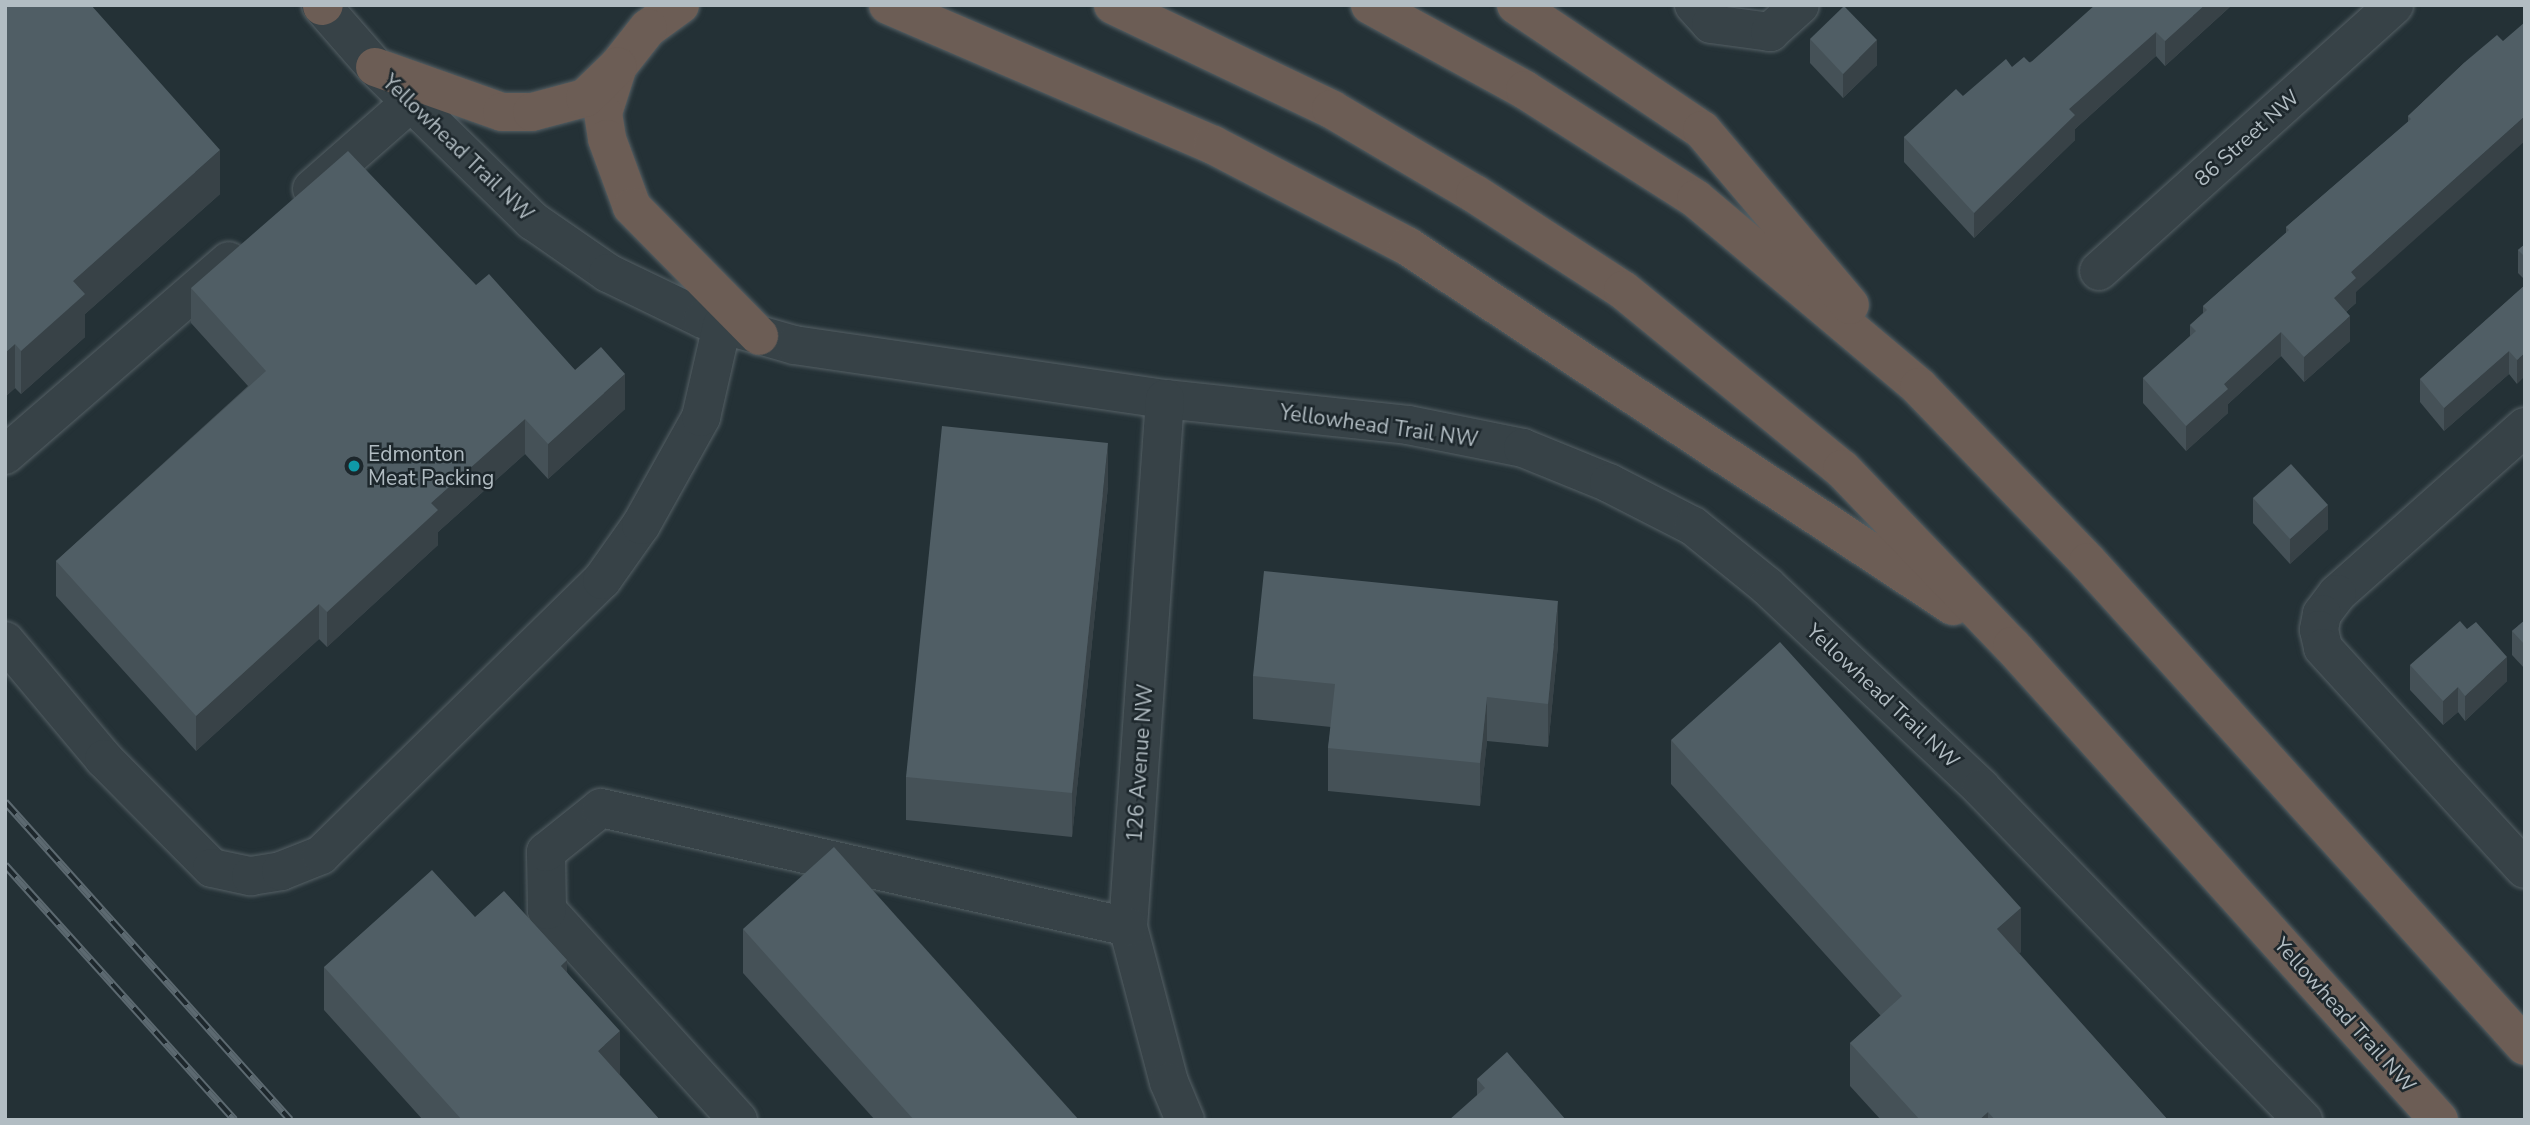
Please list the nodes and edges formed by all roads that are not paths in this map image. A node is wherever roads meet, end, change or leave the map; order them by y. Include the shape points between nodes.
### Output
1 (680, 5) edge
2 (870, 5) edge
3 (1112, 5) edge
4 (1370, 5) edge
5 (1516, 5) edge
6 (1694, 5) edge
7 (1800, 5) edge
8 (2394, 5) edge
9 (323, 6) edge
10 (905, 13) edge
11 (618, 66) junction
12 (375, 67) junction
13 (410, 103) junction
14 (284, 213) edge
15 (253, 240) edge
16 (2099, 271) dead end
17 (722, 325) junction
18 (760, 336) junction
19 (1919, 387) junction
20 (1165, 399) junction
21 (2525, 427) edge
22 (5, 455) edge
23 (5, 641) edge
24 (2012, 646) junction
25 (2525, 869) edge
26 (1128, 927) junction
27 (2525, 1046) edge
28 (738, 1120) edge
29 (1185, 1120) edge
30 (2303, 1120) edge
31 (2439, 1120) edge

1 - 11 highway via 648,28
2 - 10 highway
3 - 24 highway, Yellowhead Trail NW via 1331,109 1623,290 1842,469
4 - 19 highway via 1525,90 1696,199
5 - 19 highway via 1702,130
6 - 7 street via 1712,24 1770,32
8 - 16 street, 86 Street NW
9 - 12 street, Yellowhead Trail NW
10 - 24 highway via 1213,145 1407,246
11 - 12 highway via 585,98 565,106 512,112 472,105
11 - 18 highway via 603,113 617,174 632,207 656,237
12 - 13 street, Yellowhead Trail NW
13 - 14 street
13 - 17 street, Yellowhead Trail NW via 533,221 607,273
15 - 22 street
17 - 18 street, Yellowhead Trail NW
17 - 23 street via 701,417 641,525 602,580 321,855 281,872 251,876 212,868 104,759
18 - 20 street, Yellowhead Trail NW via 794,345
19 - 27 highway via 2088,562
20 - 26 street, 126 Avenue NW
20 - 30 street, Yellowhead Trail NW via 1408,425 1523,448 1609,483 1693,526 1767,586 1981,788
21 - 25 street via 2337,594 2322,614 2319,630 2323,648
24 - 31 highway, Yellowhead Trail NW
26 - 28 street via 601,808 546,852 547,910
26 - 29 street, 126 Avenue NW via 1169,1082

